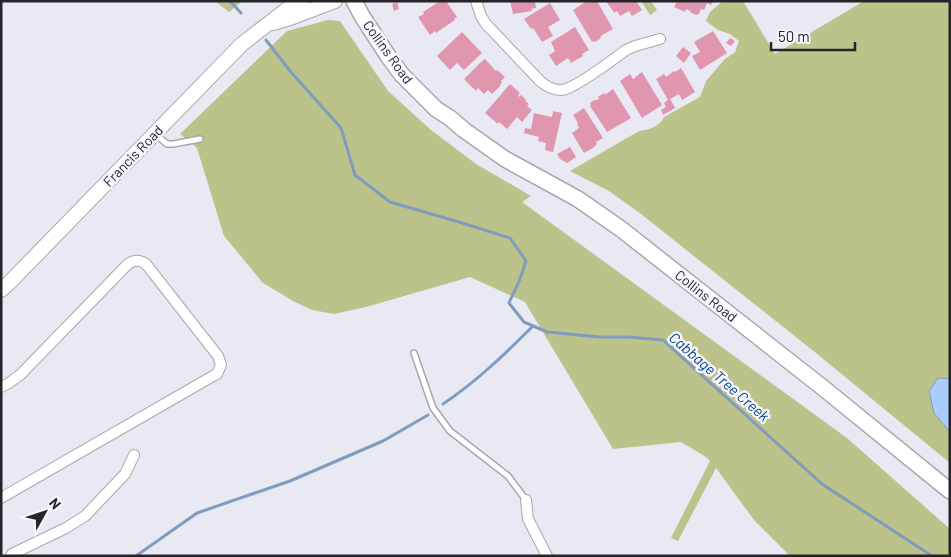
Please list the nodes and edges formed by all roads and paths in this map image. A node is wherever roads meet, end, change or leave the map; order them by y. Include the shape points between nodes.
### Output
1 (303, 1) edge
2 (335, 1) edge
3 (354, 1) edge
4 (366, 1) edge
5 (476, 1) edge
6 (268, 25) junction
7 (660, 39) dead end
8 (450, 118) junction
9 (154, 134) junction
10 (200, 139) dead end
11 (1, 290) edge
12 (414, 353) dead end
13 (1, 387) edge
14 (134, 455) dead end
15 (950, 492) edge
16 (1, 498) edge
17 (526, 500) joint
18 (11, 556) edge
19 (547, 556) edge

1 - 6 street, Francis Road
2 - 6 street, Francis Road
3 - 8 main road, Collins Road via 402,75 430,104
4 - 8 main road, Collins Road via 397,54
5 - 7 street via 486,24 540,81 556,90 569,89 634,46
6 - 9 street, Francis Road via 242,44
8 - 15 main road, Collins Road via 505,159 578,200 621,229
9 - 10 lane via 167,144
9 - 11 street, Francis Road
12 - 17 lane via 434,408 450,431 508,476
13 - 16 street via 21,374 126,266 137,260 146,264 218,356 221,365 217,374
14 - 18 street via 125,474 86,516
17 - 19 street via 528,519

